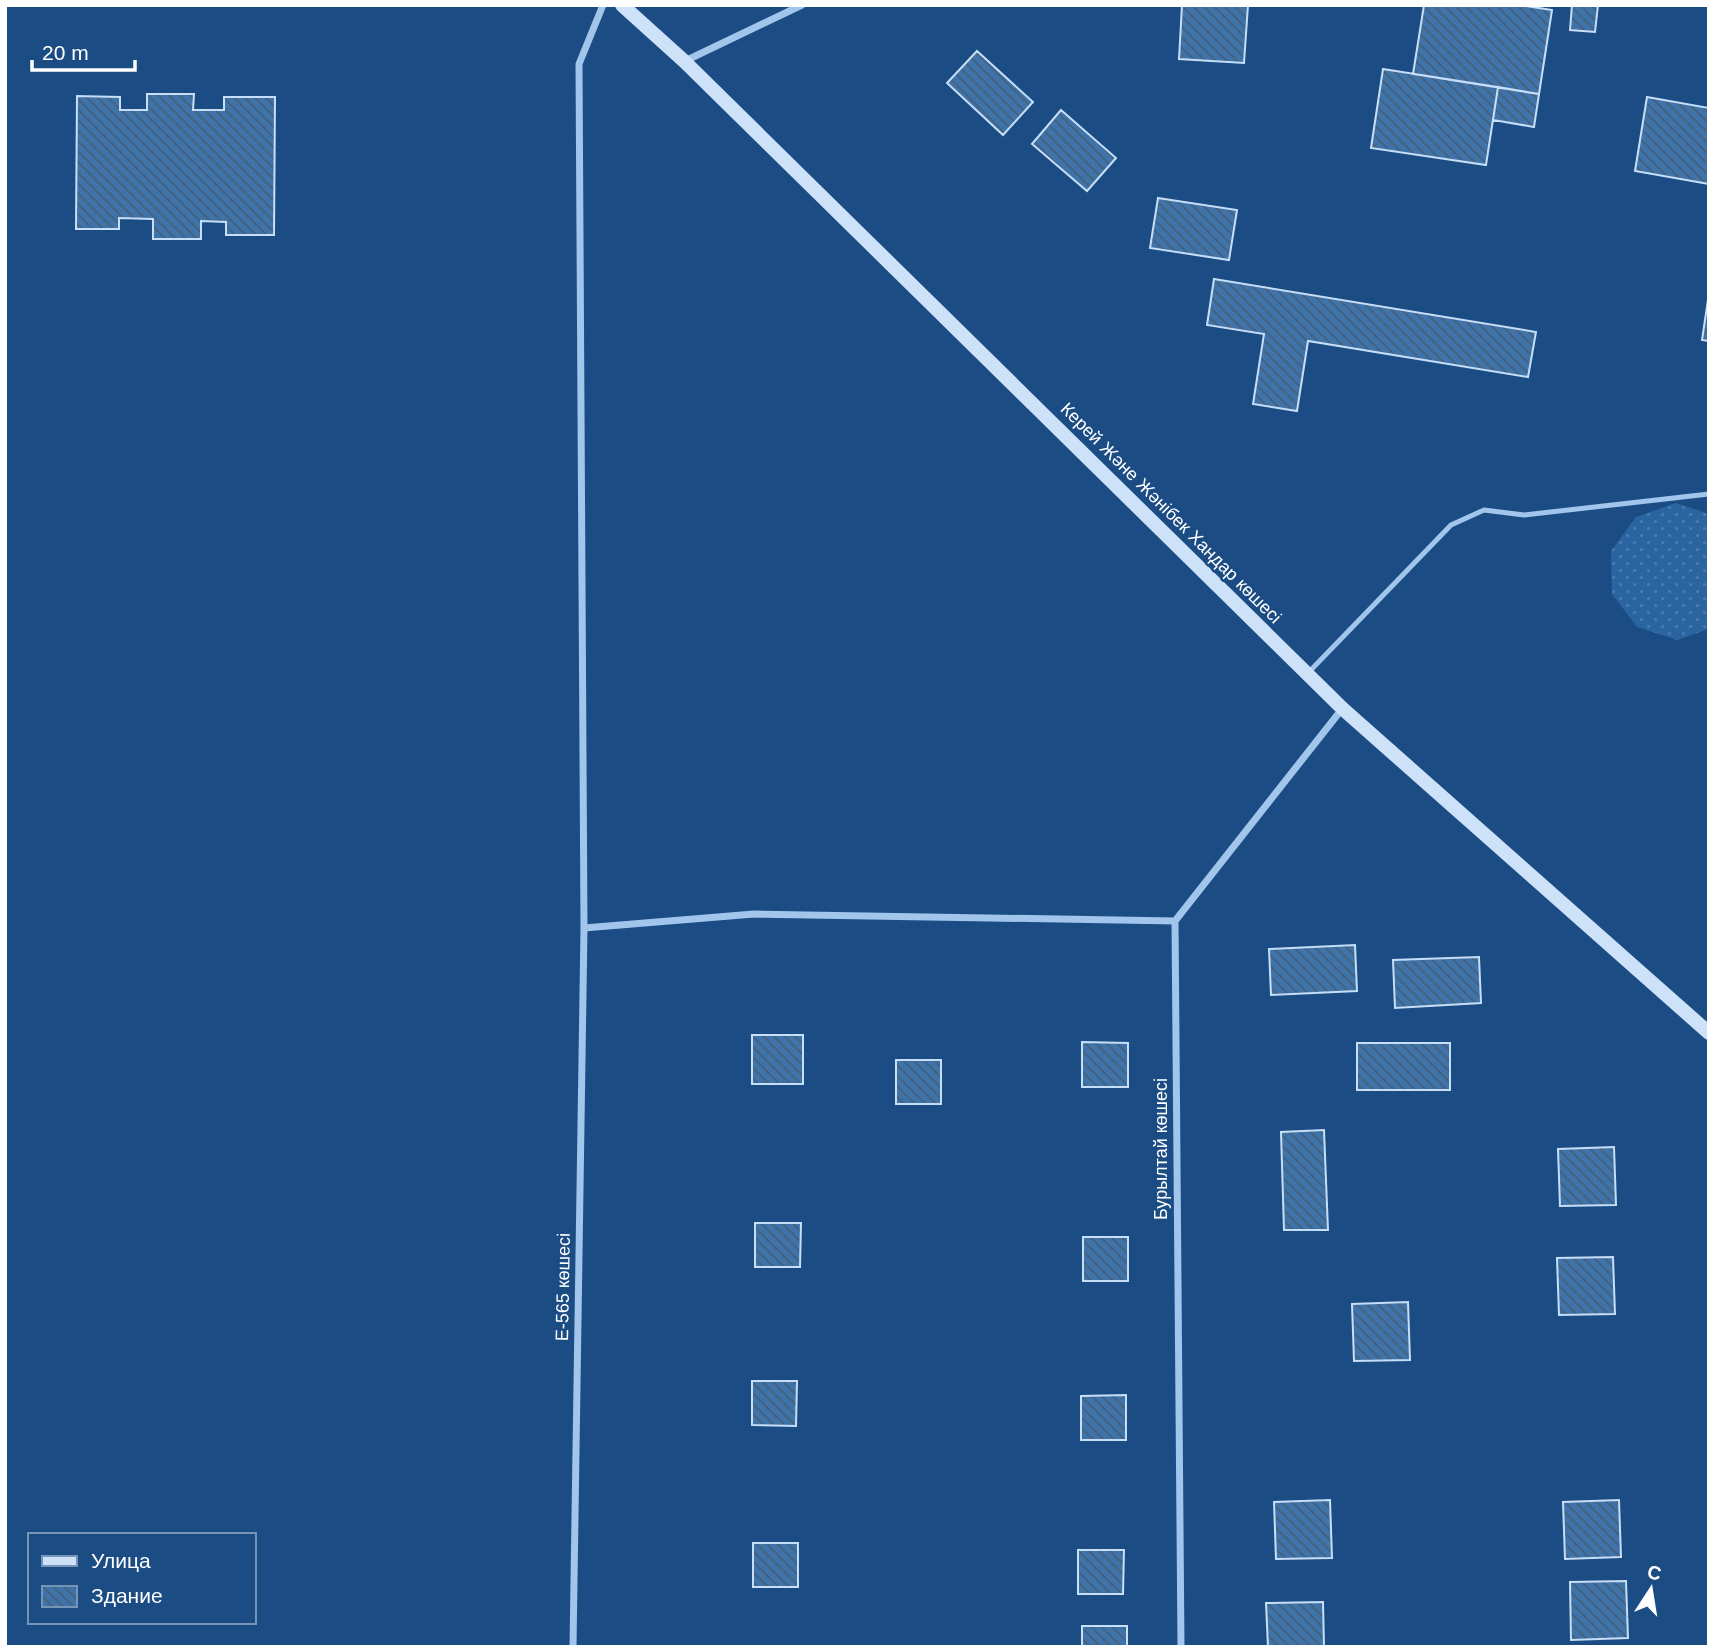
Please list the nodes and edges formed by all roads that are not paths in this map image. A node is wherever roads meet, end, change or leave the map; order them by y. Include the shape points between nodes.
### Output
1 (603, 5) edge
2 (622, 5) edge
3 (802, 5) edge
4 (684, 61) junction
5 (1709, 494) edge
6 (1307, 674) junction
7 (1343, 709) junction
8 (1175, 920) junction
9 (584, 928) junction
10 (1709, 1033) edge
11 (573, 1647) edge
12 (1181, 1647) edge

1 - 9 street, Е-565 көшесі via 579,64
2 - 4 street, Керей Және Жәнібек Хандар көшесі
3 - 4 street
4 - 6 street, Керей Және Жәнібек Хандар көшесі
5 - 6 lane via 1524,515 1484,510 1451,525
6 - 7 street, Керей Және Жәнібек Хандар көшесі
7 - 8 street
7 - 10 street, Керей Және Жәнібек Хандар көшесі
8 - 9 street via 754,914
8 - 12 street, Бурылтай көшесі
9 - 11 street, Е-565 көшесі

